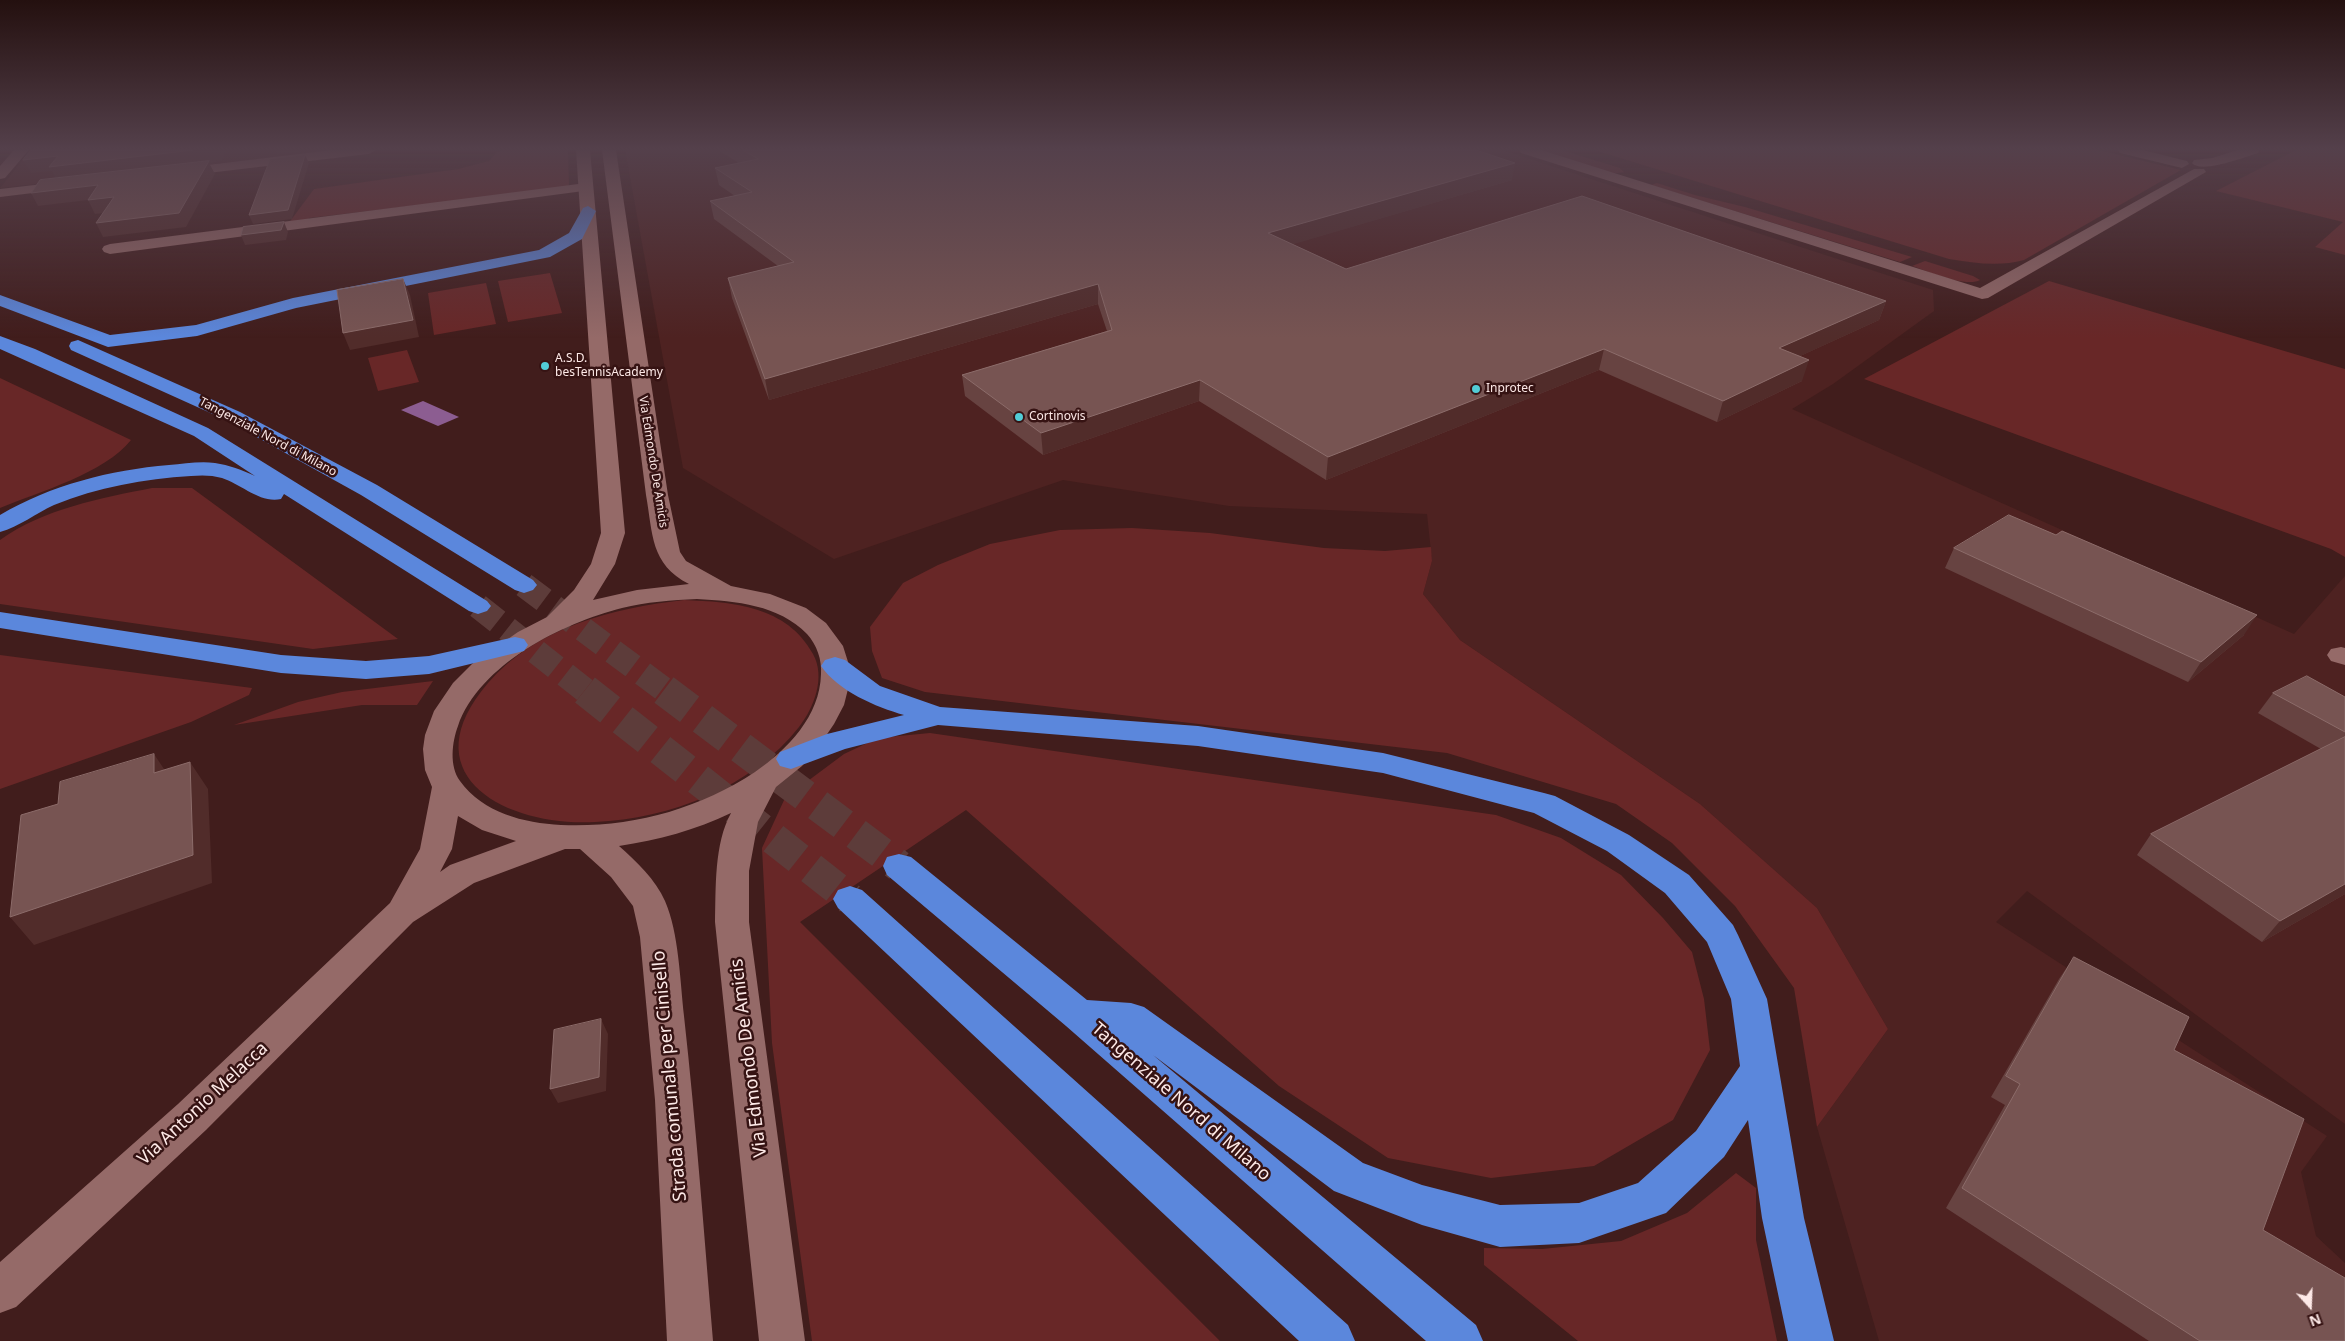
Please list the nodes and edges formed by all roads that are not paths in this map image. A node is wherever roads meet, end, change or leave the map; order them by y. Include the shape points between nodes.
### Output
1 (390, 213) edge
2 (587, 213) edge
3 (588, 213) edge
4 (618, 213) edge
5 (1723, 213) edge
6 (2121, 213) edge
7 (110, 249) dead end
8 (1985, 275) dead end
9 (2003, 281) junction
10 (0, 300) edge
11 (0, 314) edge
12 (0, 342) edge
13 (0, 525) edge
14 (351, 525) junction
15 (524, 585) tunnel mouth
16 (728, 592) junction
17 (478, 606) tunnel mouth
18 (0, 620) edge
19 (555, 623) junction
20 (515, 645) junction
21 (836, 666) junction
22 (939, 716) junction
23 (777, 770) junction
24 (447, 788) junction
25 (575, 837) junction
26 (899, 866) tunnel mouth
27 (850, 899) tunnel mouth
28 (401, 913) junction
29 (1079, 1015) junction
30 (1761, 1068) junction
31 (1237, 1253) junction
32 (0, 1291) edge
33 (690, 1341) edge
34 (782, 1341) edge
35 (1315, 1341) edge
36 (1332, 1341) edge
37 (1460, 1341) edge
38 (1811, 1341) edge

1 - 7 main road
2 - 10 highway via 576,236 544,254 293,303 197,330 108,341
3 - 19 main road via 612,533 603,564 584,595
4 - 16 main road, Via Edmondo De Amicis via 657,495 668,552 677,566
5 - 9 main road via 1982,294
6 - 9 main road
8 - 9 main road
11 - 15 highway, Tangenziale Nord di Milano via 233,416 369,490
12 - 14 highway, Tangenziale Nord di Milano via 201,432
13 - 14 highway via 60,495 100,482 144,473 192,469 220,471 262,488 320,521
14 - 17 highway, Tangenziale Nord di Milano
16 - 19 main road via 665,593 632,598
16 - 21 main road via 752,596 810,622 823,636
18 - 20 highway via 281,664 366,670 430,665
19 - 20 main road
20 - 24 main road via 473,679 453,703 442,726 437,750
21 - 22 highway via 870,692
21 - 23 main road via 829,710 819,727
22 - 23 highway via 837,741
22 - 30 highway via 1198,736 1383,763 1544,804 1618,843 1677,884 1721,935 1749,999
23 - 25 main road via 727,801 684,819 636,832
23 - 34 main road, Via Edmondo De Amicis via 742,822 733,872 732,922
24 - 25 main road via 464,806 488,821 526,833
24 - 28 main road, Via Antonio Melacca via 436,849
25 - 28 main road, Via Antonio Melacca via 462,874
25 - 33 main road, Strada comunale per Cinisello via 623,868 649,902 657,937 674,1100
26 - 29 highway, Tangenziale Nord di Milano
27 - 31 highway
28 - 32 main road, Via Antonio Melacca via 192,1117
29 - 30 highway via 1132,1018 1349,1176 1422,1205 1500,1226 1579,1222 1652,1199 1710,1144
29 - 37 highway, Tangenziale Nord di Milano
30 - 38 highway via 1783,1218
31 - 35 highway
31 - 36 highway

